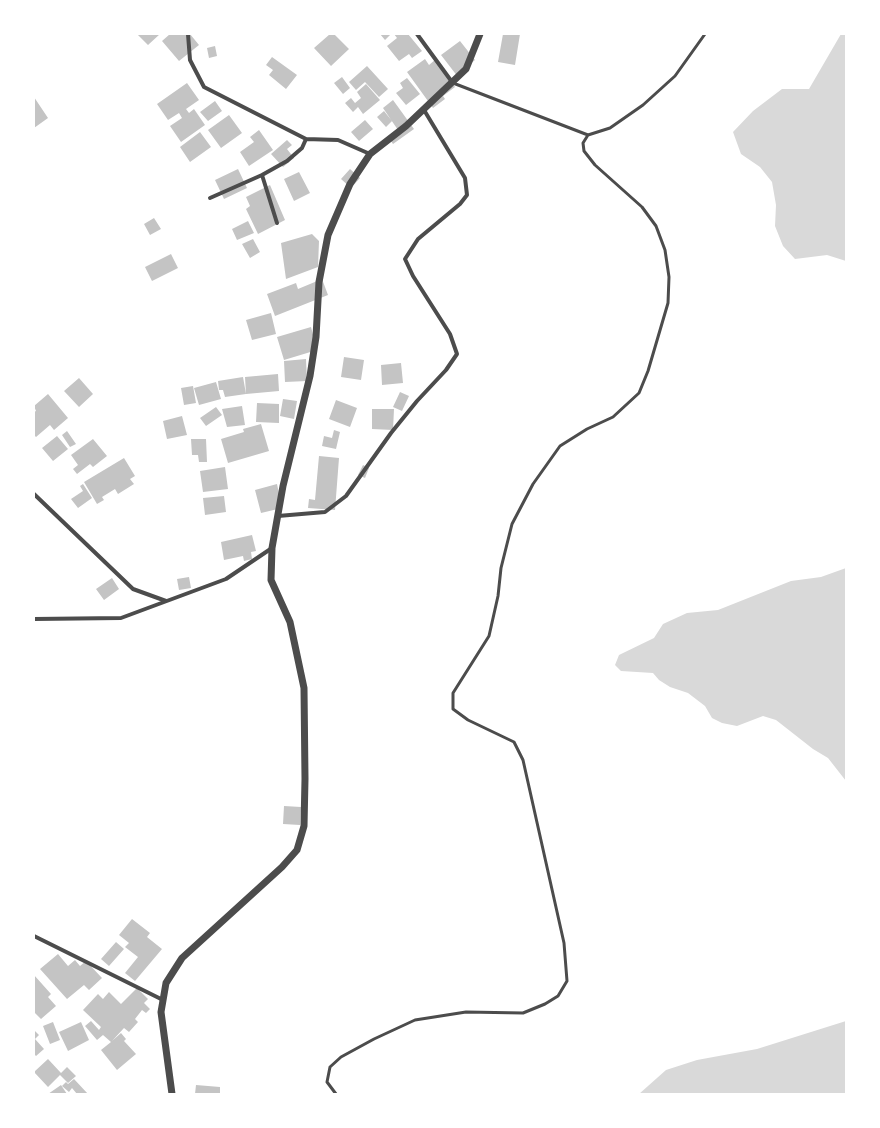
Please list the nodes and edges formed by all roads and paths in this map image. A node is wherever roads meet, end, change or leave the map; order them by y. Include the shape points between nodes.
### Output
1 (188, 34) edge
2 (417, 34) edge
3 (480, 34) edge
4 (705, 34) edge
5 (453, 82) junction
6 (424, 110) junction
7 (588, 135) junction
8 (306, 139) junction
9 (370, 154) junction
10 (262, 175) junction
11 (210, 198) dead end
12 (277, 223) dead end
13 (34, 494) edge
14 (278, 516) junction
15 (272, 548) junction
16 (166, 601) junction
17 (34, 618) edge
18 (34, 936) edge
19 (163, 1000) junction
20 (172, 1094) edge
21 (336, 1094) edge

1 - 8 street via 190,60 204,87
2 - 5 street
3 - 5 street via 466,69
4 - 7 lane via 675,76 643,105 610,128
5 - 6 street
5 - 7 lane
6 - 9 street
6 - 14 street via 465,178 467,195 460,204 418,239 405,259 450,334 457,354 391,433 346,496 324,512
7 - 21 lane via 583,143 584,151 595,165 642,207 656,226 665,250 669,277 668,302 639,393 613,417 560,446 533,484 512,524 489,636 453,693 453,709 468,720 514,742 523,760 564,943 567,981 558,996 523,1013 466,1012 415,1020 374,1039 341,1057 330,1067 327,1082
8 - 9 street via 338,140
8 - 10 street via 302,148 287,161
9 - 14 street via 350,184 328,235 318,282 316,337 310,376
10 - 11 street
10 - 12 street
13 - 16 street via 133,589
14 - 15 street
15 - 16 street via 226,579
15 - 19 street via 271,580 290,622 304,688 304,826 297,850 182,958 166,983
16 - 17 street via 121,618
18 - 19 street
19 - 20 street via 161,1012

